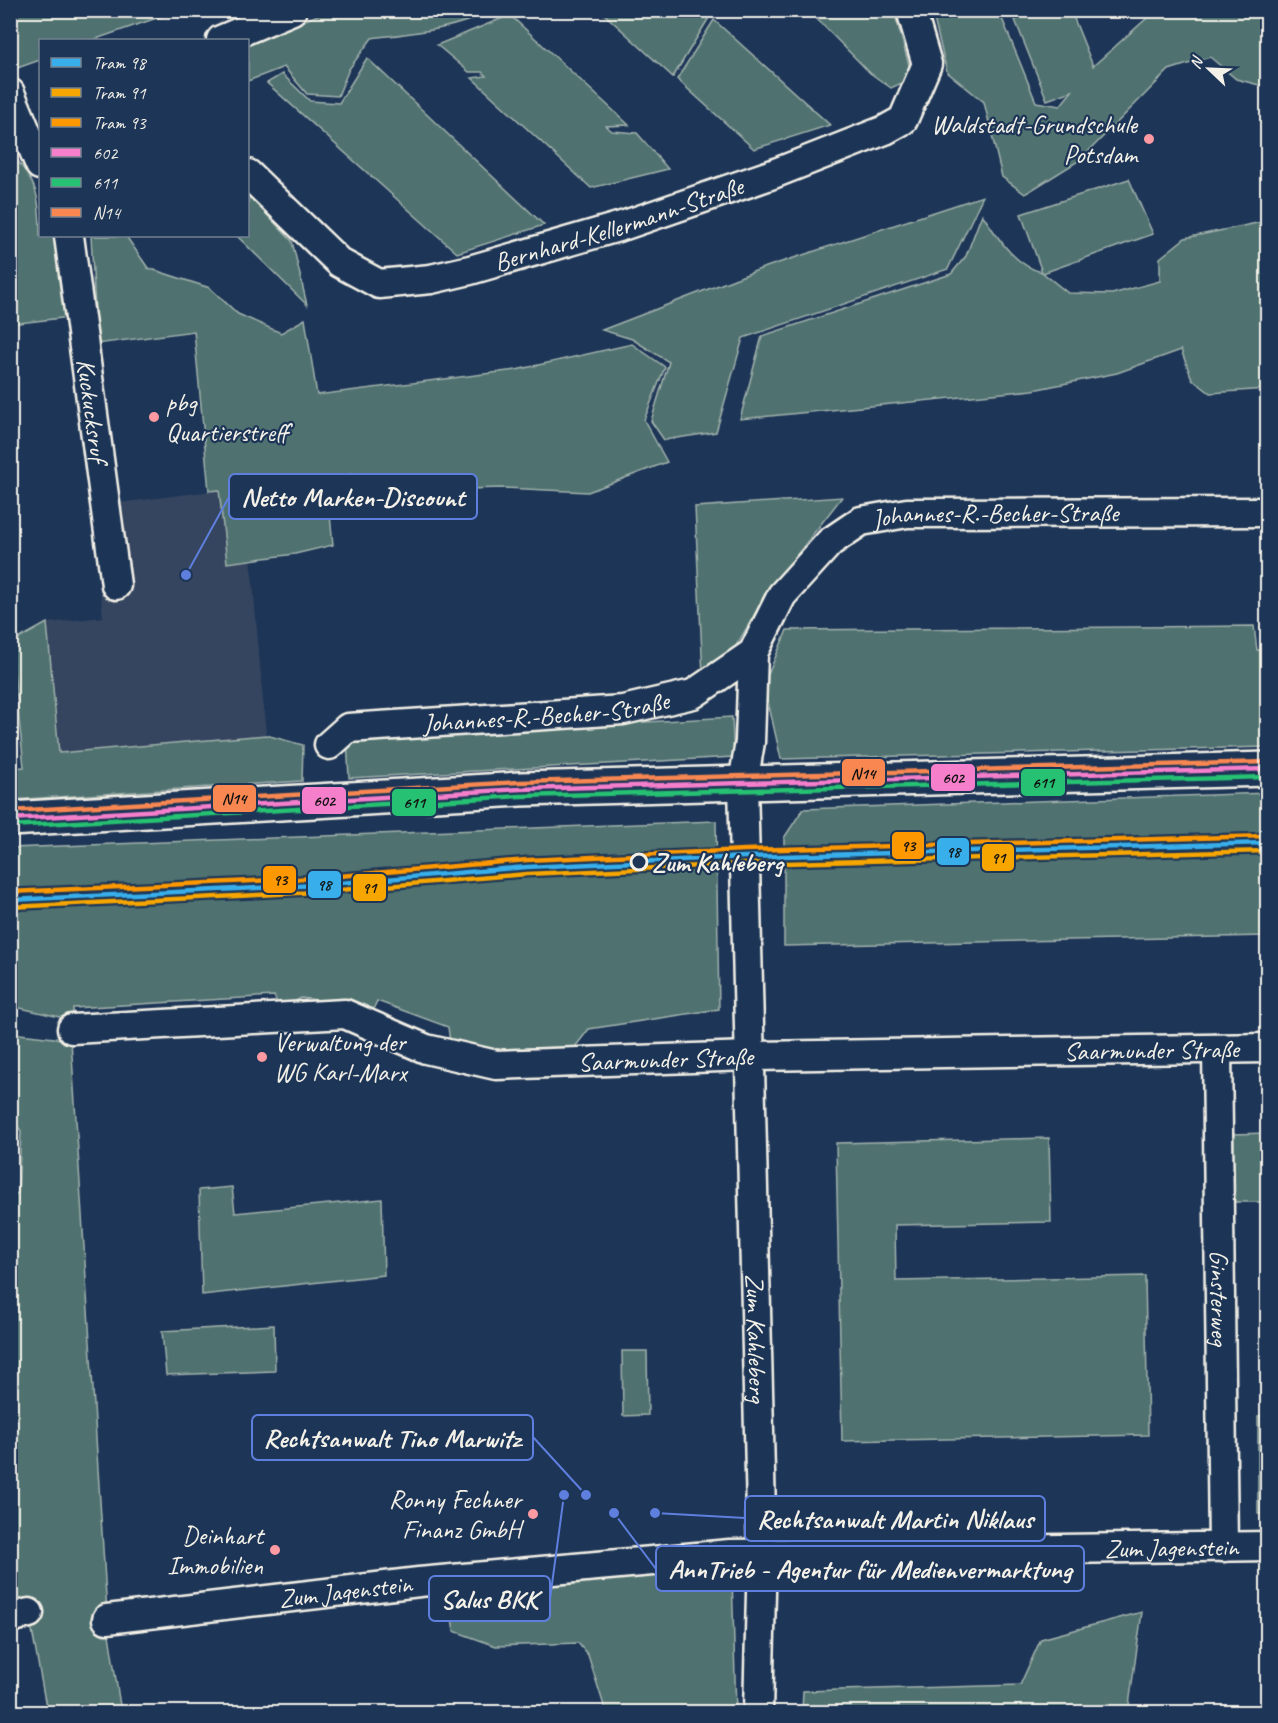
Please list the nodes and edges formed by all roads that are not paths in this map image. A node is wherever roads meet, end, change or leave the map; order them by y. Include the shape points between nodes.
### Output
1 (292, 10) edge
2 (911, 10) edge
3 (251, 18) edge
4 (222, 39) edge
5 (10, 93) edge
6 (25, 122) edge
7 (39, 162) edge
8 (249, 175) edge
9 (69, 237) edge
10 (1268, 512) edge
11 (116, 585) dead end
12 (753, 653) junction
13 (329, 746) dead end
14 (1268, 769) edge
15 (743, 783) junction
16 (10, 819) edge
17 (72, 1029) dead end
18 (1268, 1048) edge
19 (1217, 1049) junction
20 (750, 1056) junction
21 (1223, 1546) junction
22 (1268, 1546) edge
23 (762, 1553) junction
24 (107, 1619) dead end
25 (758, 1713) edge

1 - 3 street
2 - 8 street, Bernhard-Kellermann-Straße via 927,64 903,120 773,174 602,232 470,270 379,284 340,263
3 - 4 street
5 - 6 street
6 - 7 street
9 - 11 street, Kuckucksruf
10 - 12 street, Johannes-R.-Becher-Straße via 907,513 861,521 830,542 782,595
12 - 13 street, Johannes-R.-Becher-Straße via 693,694 628,709 348,728
12 - 15 street, Johannes-R.-Becher-Straße via 750,742
14 - 15 main road
15 - 16 main road via 520,789
15 - 20 street, Zum Kahleberg
17 - 20 street, Saarmunder Straße via 345,1014 426,1049 496,1065
18 - 19 street, Saarmunder Straße
19 - 20 street, Saarmunder Straße
19 - 21 street, Ginsterweg
20 - 23 street, Zum Kahleberg
21 - 22 street, Zum Jagenstein
21 - 23 street, Zum Jagenstein
23 - 24 street, Zum Jagenstein via 419,1582
23 - 25 street, Zum Kahleberg

